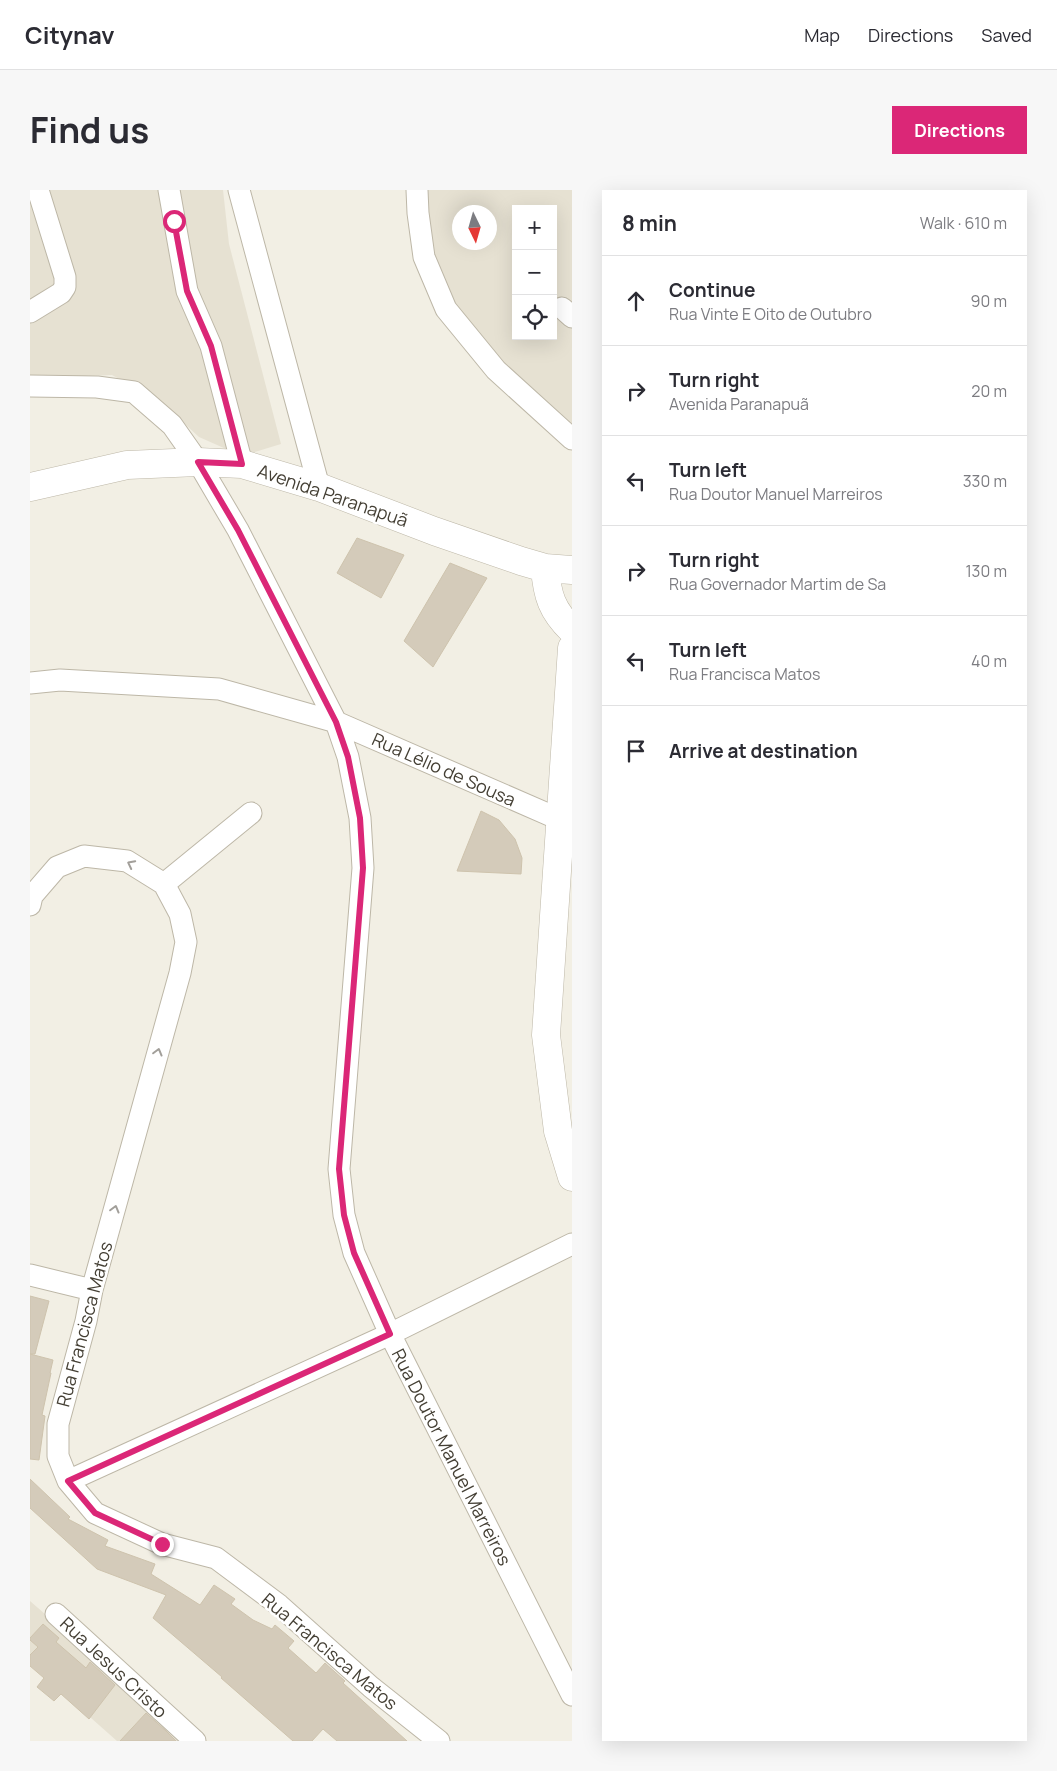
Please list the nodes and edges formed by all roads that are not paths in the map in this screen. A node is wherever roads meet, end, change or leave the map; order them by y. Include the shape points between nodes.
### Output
1 (38, 190) edge
2 (169, 190) edge
3 (239, 190) edge
4 (417, 190) edge
5 (30, 312) edge
6 (30, 386) edge
7 (572, 439) edge
8 (198, 462) junction
9 (242, 464) junction
10 (30, 487) edge
11 (319, 487) junction
12 (545, 568) junction
13 (572, 570) edge
14 (572, 630) edge
15 (572, 648) edge
16 (30, 683) edge
17 (336, 722) junction
18 (251, 813) dead end
19 (561, 820) junction
20 (164, 884) junction
21 (30, 905) edge
22 (562, 939) edge
23 (572, 1176) edge
24 (572, 1244) edge
25 (30, 1275) edge
26 (92, 1290) junction
27 (390, 1334) junction
28 (68, 1481) junction
29 (56, 1614) dead end
30 (572, 1695) edge
31 (195, 1741) edge
32 (439, 1741) edge

1 - 5 street via 65,277 65,287 61,293
2 - 9 street via 187,291 211,346
3 - 11 street
4 - 7 street via 424,257 446,309 496,370
6 - 8 street, Rua Doutor Manuel Marreiros via 134,392 172,425
8 - 9 street, Avenida Paranapuã
8 - 10 street, Avenida Paranapuã via 128,465
8 - 17 street, Rua Doutor Manuel Marreiros via 238,530
9 - 11 street, Avenida Paranapuã
11 - 12 street, Avenida Paranapuã via 434,531
12 - 13 street, Avenida Paranapuã
12 - 14 street via 546,584 556,614
15 - 19 street
16 - 17 street, Rua Lélio de Sousa via 60,680 219,689
17 - 19 street, Rua Lélio de Sousa
17 - 27 street, Rua Doutor Manuel Marreiros via 348,757 360,818 363,868 339,1169 344,1215 354,1253
18 - 20 street
19 - 22 street
20 -> 21 street via 127,861 84,856 57,867 32,896
26 -> 20 street, Rua Francisca Matos via 186,942 180,914
22 - 23 street via 546,1035 558,1131
24 - 27 street
25 - 26 street
26 - 28 street, Rua Francisca Matos via 58,1424 58,1456
27 - 28 street
27 - 30 street, Rua Doutor Manuel Marreiros
28 - 32 street, Rua Francisca Matos via 95,1513 162,1544 216,1558 279,1605 371,1688
29 - 31 street, Rua Jesus Cristo

